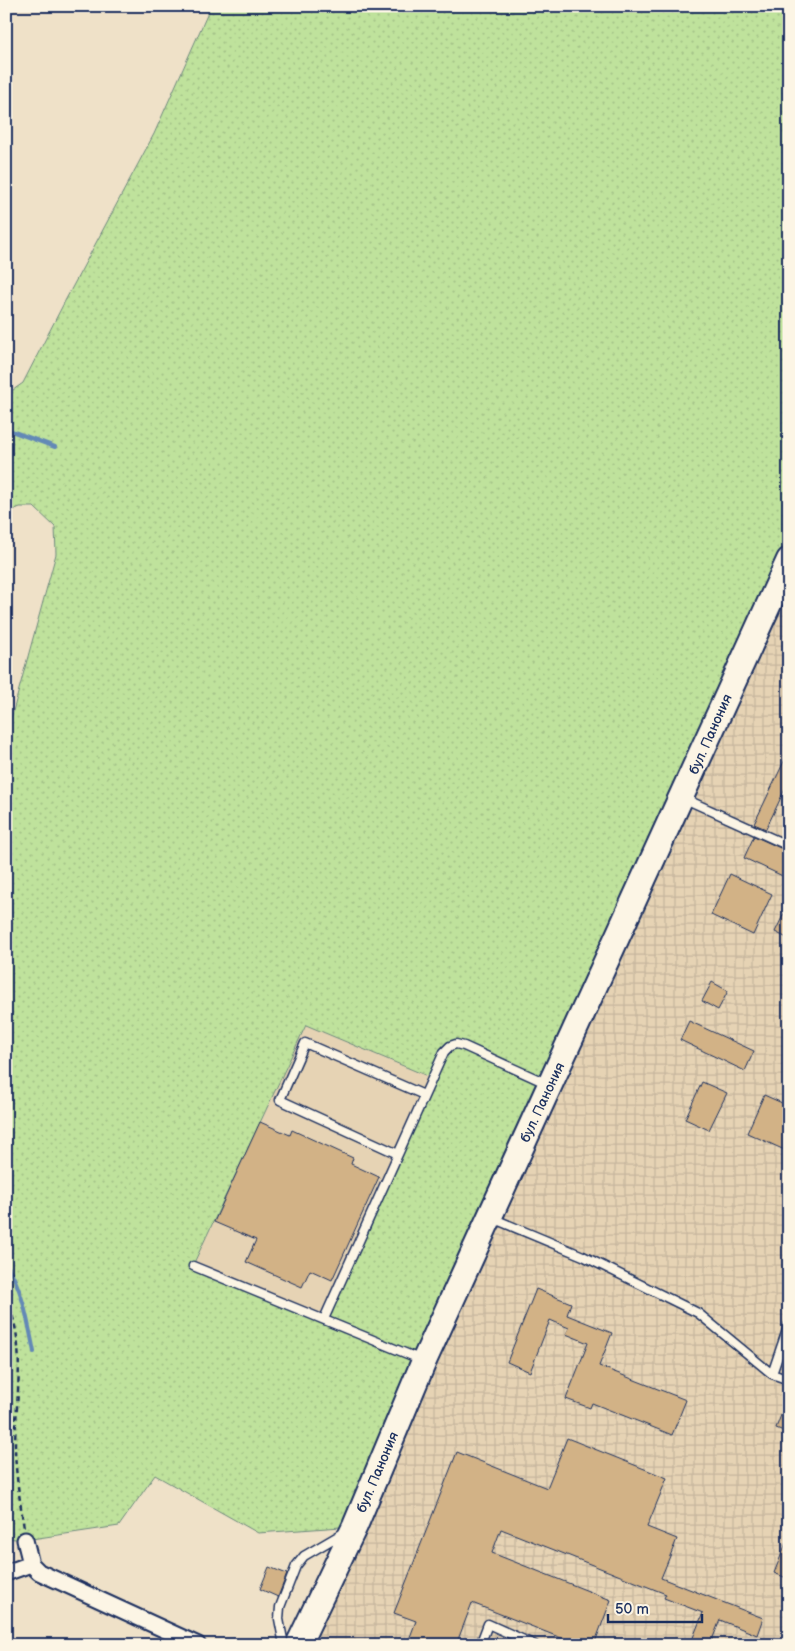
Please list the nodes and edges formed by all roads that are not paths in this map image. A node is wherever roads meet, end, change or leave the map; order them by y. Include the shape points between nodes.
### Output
1 (789, 560) edge
2 (681, 797) junction
3 (789, 846) edge
4 (550, 1085) junction
5 (424, 1096) junction
6 (398, 1154) junction
7 (490, 1217) junction
8 (193, 1266) dead end
9 (324, 1319) junction
10 (789, 1324) edge
11 (424, 1361) junction
12 (772, 1374) junction
13 (789, 1380) edge
14 (355, 1526) junction
15 (25, 1540) road end
16 (31, 1564) junction
17 (6, 1573) edge
18 (198, 1645) edge
19 (284, 1645) edge
20 (298, 1645) edge
21 (480, 1645) edge
22 (535, 1645) edge

1 - 2 main road, бул. Панония
2 - 3 lane
2 - 4 main road, бул. Панония
4 - 5 lane via 456,1044 444,1052
4 - 7 main road, бул. Панония
5 - 6 lane
5 - 6 lane via 306,1043 280,1100
6 - 9 lane
7 - 11 main road, бул. Панония
7 - 12 lane via 583,1256 698,1313
8 - 9 lane
9 - 11 lane
10 - 12 lane
11 - 14 main road, бул. Панония
12 - 13 lane
14 - 19 lane via 304,1556 296,1566 280,1607
14 - 20 main road, бул. Панония
15 - 16 street
16 - 17 street
16 - 18 street via 39,1572
21 - 22 lane via 488,1624

